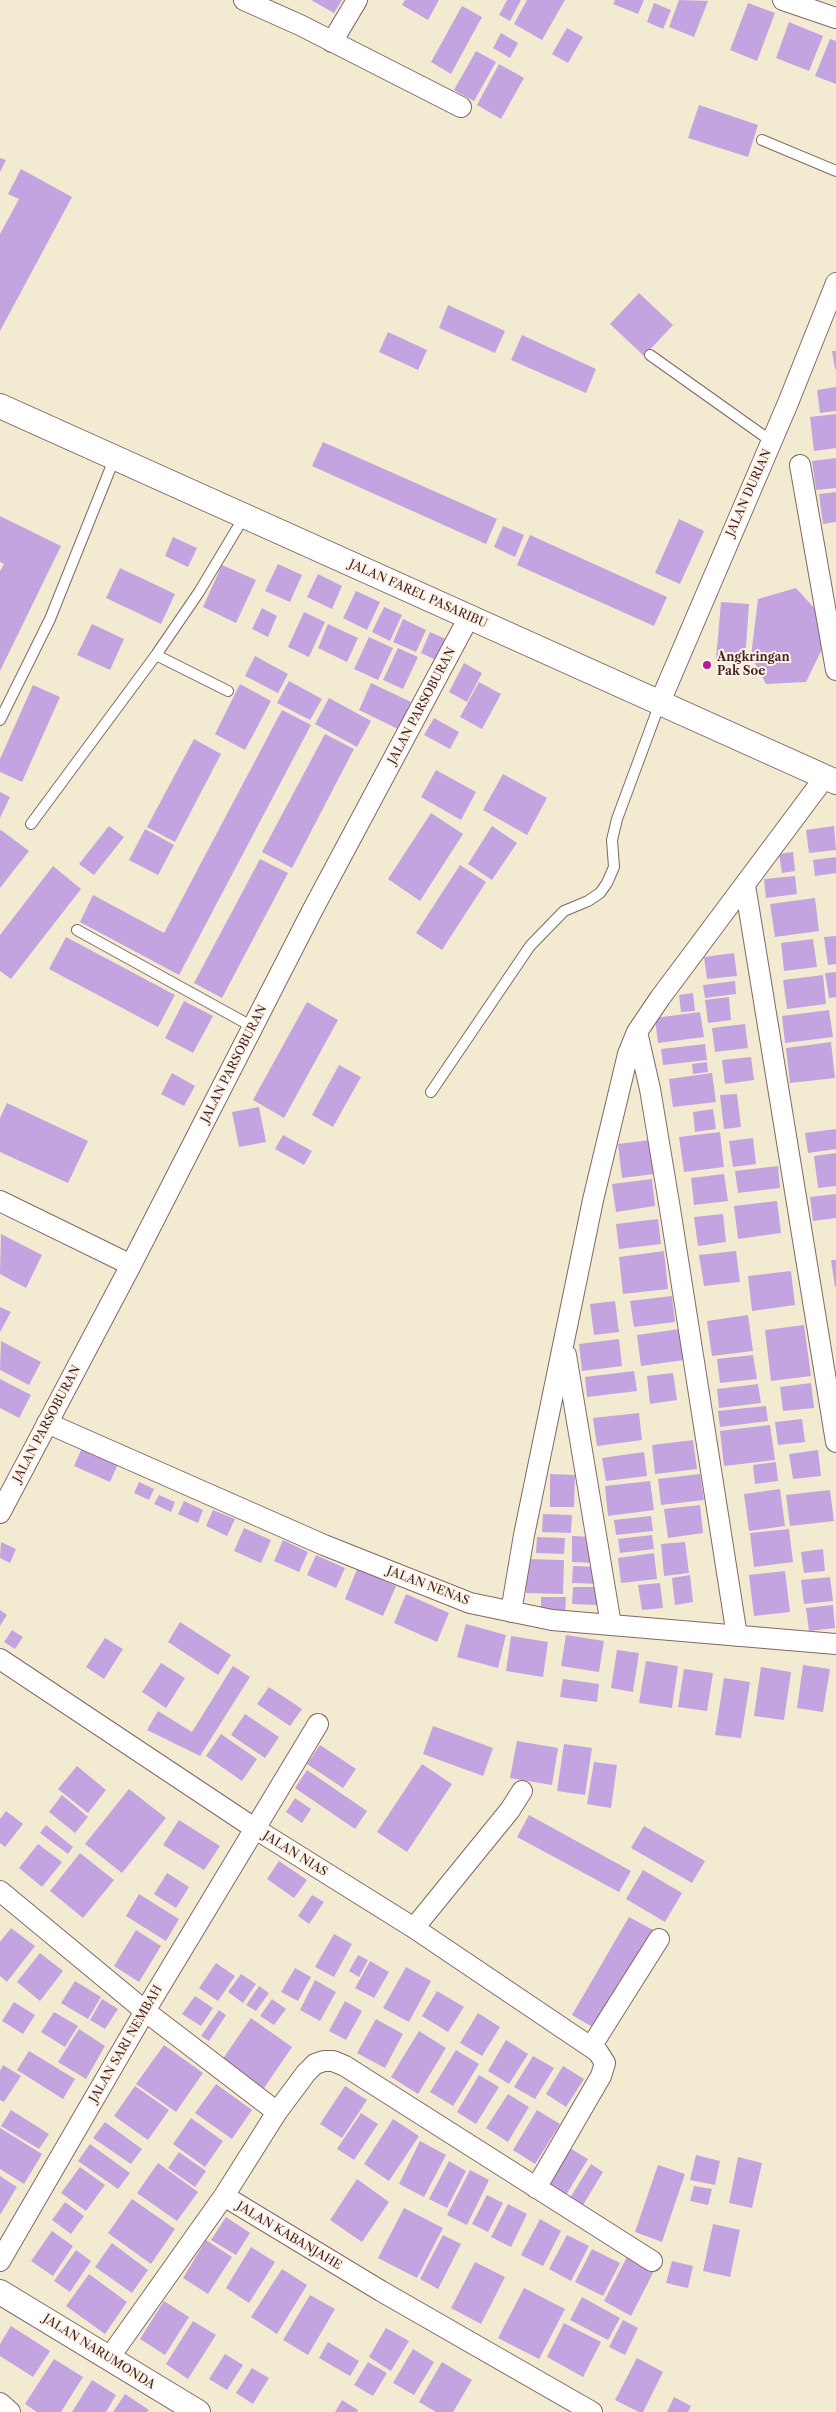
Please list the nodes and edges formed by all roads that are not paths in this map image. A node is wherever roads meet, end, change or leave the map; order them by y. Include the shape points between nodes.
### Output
1 (244, 0) edge
2 (357, 0) edge
3 (783, 0) edge
4 (836, 18) edge
5 (332, 42) junction
6 (462, 107) dead end
7 (762, 140) dead end
8 (836, 171) edge
9 (836, 283) edge
10 (650, 355) dead end
11 (0, 406) edge
12 (771, 441) junction
13 (114, 457) junction
14 (800, 465) dead end
15 (244, 516) junction
16 (470, 617) junction
17 (156, 655) junction
18 (836, 670) edge
19 (228, 692) dead end
20 (660, 702) junction
21 (0, 720) edge
22 (830, 780) edge
23 (31, 824) dead end
24 (745, 885) junction
25 (77, 930) dead end
26 (253, 1027) junction
27 (637, 1032) junction
28 (431, 1092) dead end
29 (0, 1201) edge
30 (131, 1265) junction
31 (564, 1344) junction
32 (47, 1423) junction
33 (836, 1442) edge
34 (0, 1513) edge
35 (511, 1612) junction
36 (611, 1625) junction
37 (737, 1636) junction
38 (836, 1644) edge
39 (0, 1659) edge
40 (318, 1724) dead end
41 (522, 1791) dead end
42 (254, 1828) junction
43 (0, 1891) edge
44 (414, 1928) junction
45 (659, 1939) dead end
46 (146, 2011) junction
47 (591, 2047) junction
48 (277, 2112) junction
49 (536, 2188) junction
50 (224, 2196) junction
51 (0, 2261) edge
52 (652, 2261) dead end
53 (0, 2292) edge
54 (109, 2358) junction
55 (0, 2403) edge
56 (10, 2412) edge
57 (198, 2412) edge
58 (592, 2412) edge

1 - 5 street
2 - 5 street
3 - 4 street
5 - 6 street
7 - 8 lane
9 - 12 street, JALAN DURIAN
10 - 12 lane
11 - 13 street, JALAN FAREL PASARIBU
12 - 20 street, JALAN DURIAN
13 - 15 street, JALAN FAREL PASARIBU
13 - 21 lane via 50,619
14 - 18 street
15 - 16 street, JALAN FAREL PASARIBU
15 - 17 lane via 199,592
16 - 20 street, JALAN FAREL PASARIBU
16 - 26 street, JALAN PARSOBURAN
17 - 19 lane
17 - 23 lane
20 - 22 street, JALAN FAREL PASARIBU
20 - 28 lane via 617,819 612,840 614,867 607,883 588,901 564,911 530,946
22 - 24 street
24 - 27 street
24 - 33 street
25 - 26 lane
26 - 30 street, JALAN PARSOBURAN
27 - 31 street via 618,1089
27 - 37 street via 650,1089
29 - 30 street
30 - 32 street, JALAN PARSOBURAN
31 - 35 street
31 - 36 street
32 - 34 street, JALAN PARSOBURAN
32 - 35 street, JALAN NENAS via 324,1545 470,1603
35 - 36 street, JALAN NENAS via 552,1620
36 - 37 street, JALAN NENAS
37 - 38 street, JALAN NENAS
39 - 42 street, JALAN NIAS
40 - 42 street, JALAN SARI NEMBAH
41 - 44 street via 504,1818
42 - 44 street, JALAN NIAS
42 - 46 street, JALAN SARI NEMBAH
43 - 46 street
44 - 47 street, JALAN NIAS
45 - 47 street
46 - 48 street
46 - 51 street, JALAN SARI NEMBAH
47 - 49 street via 605,2063 601,2076
48 - 49 street, JALAN KABANJAHE via 315,2064 333,2061
48 - 50 street, JALAN KABANJAHE
49 - 52 street, JALAN KABANJAHE
50 - 54 street
50 - 58 street, JALAN KABANJAHE
53 - 54 street, JALAN NARUMONDA
54 - 57 street, JALAN NARUMONDA
55 - 56 street

